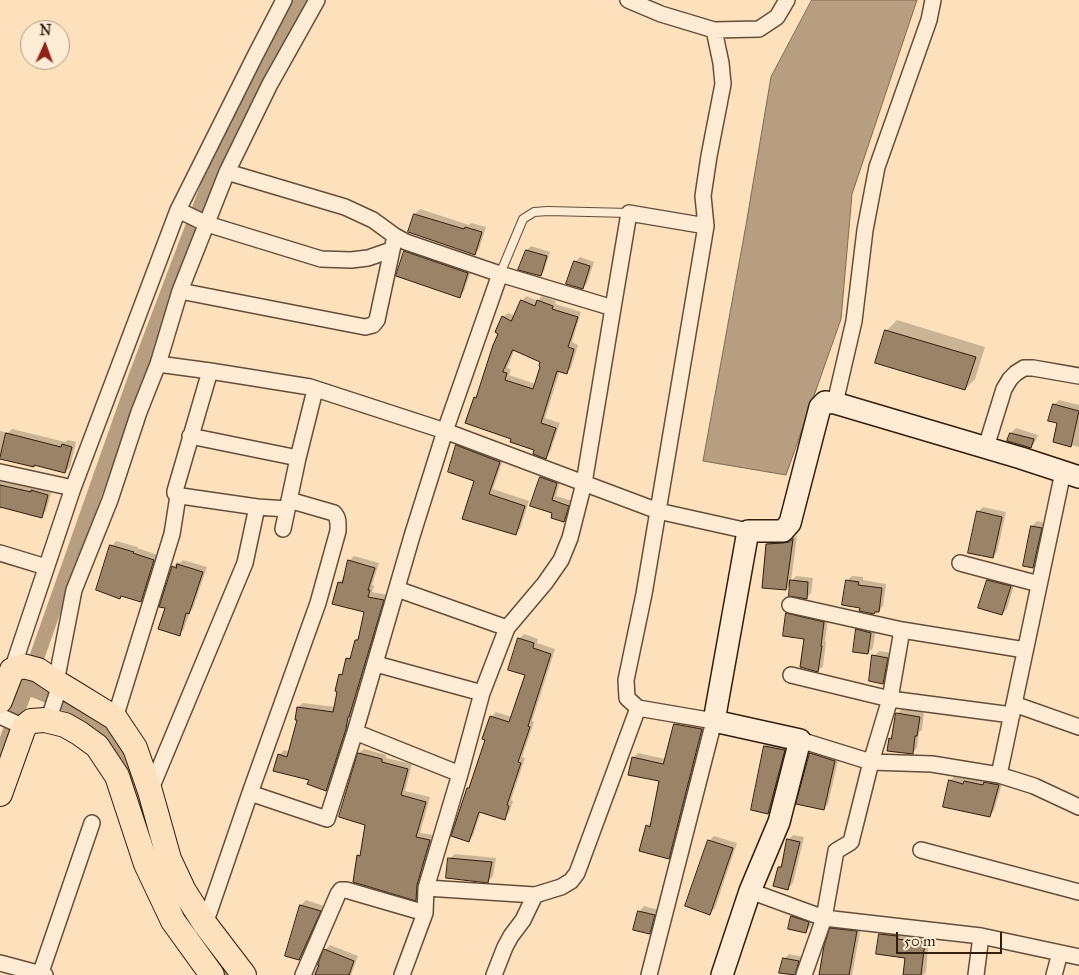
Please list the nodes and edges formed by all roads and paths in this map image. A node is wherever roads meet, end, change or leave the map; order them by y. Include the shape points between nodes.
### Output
1 (284, 0) edge
2 (317, 0) edge
3 (628, 0) edge
4 (786, 0) edge
5 (933, 0) edge
6 (714, 30) junction
7 (227, 172) junction
8 (182, 212) junction
9 (629, 213) junction
10 (206, 223) junction
11 (706, 226) junction
12 (393, 243) junction
13 (500, 274) junction
14 (180, 291) junction
15 (613, 308) junction
16 (158, 364) junction
17 (210, 370) junction
18 (1079, 376) edge
19 (310, 388) junction
20 (835, 403) junction
21 (445, 430) junction
22 (190, 436) junction
23 (986, 447) junction
24 (298, 458) junction
25 (0, 472) edge
26 (1071, 475) edge
27 (584, 483) junction
28 (73, 488) junction
29 (178, 496) junction
30 (288, 504) junction
31 (256, 506) junction
32 (658, 511) junction
33 (283, 529) dead end
34 (748, 530) junction
35 (0, 552) edge
36 (960, 563) dead end
37 (46, 567) junction
38 (1039, 584) junction
39 (397, 589) junction
40 (790, 605) dead end
41 (507, 628) junction
42 (902, 630) junction
43 (1026, 650) junction
44 (376, 664) junction
45 (791, 675) dead end
46 (41, 686) junction
47 (482, 693) junction
48 (890, 699) junction
49 (638, 708) junction
50 (1013, 709) junction
51 (10, 718) edge
52 (115, 718) junction
53 (714, 721) junction
54 (1079, 727) edge
55 (356, 732) junction
56 (800, 740) junction
57 (871, 762) junction
58 (460, 774) junction
59 (999, 775) junction
60 (150, 791) junction
61 (0, 794) edge
62 (250, 794) junction
63 (1079, 807) edge
64 (92, 823) dead end
65 (921, 850) dead end
66 (426, 888) junction
67 (750, 892) junction
68 (1079, 892) edge
69 (535, 895) junction
70 (426, 913) junction
71 (824, 918) junction
72 (205, 924) junction
73 (982, 936) junction
74 (1060, 953) junction
75 (1079, 957) edge
76 (0, 963) edge
77 (42, 974) edge
78 (212, 975) edge
79 (244, 975) edge
80 (304, 975) edge
81 (402, 975) edge
82 (494, 975) edge
83 (649, 975) edge
84 (722, 975) edge
85 (804, 975) edge
86 (976, 975) edge
87 (1054, 975) edge

1 - 8 street
2 - 7 street via 270,84
3 - 6 street
4 - 6 street via 777,17 759,29
5 - 20 street via 929,20 877,167 865,230 854,322
6 - 11 street via 722,84 704,196
7 - 10 street
7 - 12 street via 345,207 373,220
8 - 10 street
8 - 28 street
9 - 11 street
9 - 13 lane via 534,212 523,219
9 - 15 street
10 - 12 street via 321,259 368,258
10 - 14 street
11 - 32 street
12 - 13 street via 406,242
12 - 14 street via 377,320 365,327
13 - 15 street
13 - 21 street
14 - 16 street
15 - 27 street
16 - 17 street
16 - 46 street
17 - 19 street
17 - 22 street
18 - 23 street via 1033,368 1024,368 1016,373 1004,389
19 - 21 street
19 - 24 street via 314,394
20 - 23 main road
20 - 34 main road via 825,402 820,407 790,523 783,531
21 - 27 street
21 - 39 street
22 - 24 street
22 - 29 street via 175,492
23 - 26 main road
24 - 30 street
25 - 28 street
26 - 38 street
27 - 32 street
27 - 41 street via 561,560
28 - 37 street
29 - 31 street
29 - 52 street via 172,534
30 - 31 street
30 - 33 street
30 - 62 street via 334,512 339,520 338,531 318,603
31 - 60 street via 245,563
32 - 34 street
32 - 49 street via 626,680 627,698
34 - 53 main road
35 - 37 street
36 - 38 street
37 - 46 street
38 - 43 street
39 - 41 street
39 - 44 street
40 - 42 street
41 - 47 street
42 - 43 street
42 - 48 street
43 - 50 street
44 - 47 street
44 - 55 street
45 - 48 street
46 - 51 main road
46 - 51 main road via 45,720
46 - 52 main road via 71,690
46 - 78 main road via 65,725 97,746 117,776 146,864 172,921
47 - 58 street
48 - 50 street
48 - 57 street
49 - 53 street
49 - 69 street via 577,873 562,887
50 - 54 street
50 - 59 street
51 - 61 main road
52 - 60 main road via 135,748
53 - 56 main road
53 - 83 street
55 - 58 street
55 - 62 street via 327,819
56 - 57 street
56 - 67 main road via 779,822
57 - 59 street via 932,764
57 - 71 street via 851,842 836,851
58 - 66 street
59 - 63 street via 1034,786
60 - 72 main road via 169,859
62 - 72 street
64 - 77 street
65 - 68 street
66 - 69 street
66 - 70 street
67 - 71 street
67 - 84 main road
69 - 82 street via 524,920 504,947
70 - 80 street via 341,890
70 - 81 street
71 - 73 street
71 - 85 street
72 - 79 main road
73 - 74 street
73 - 86 street
74 - 75 street
74 - 87 street
76 - 77 street

